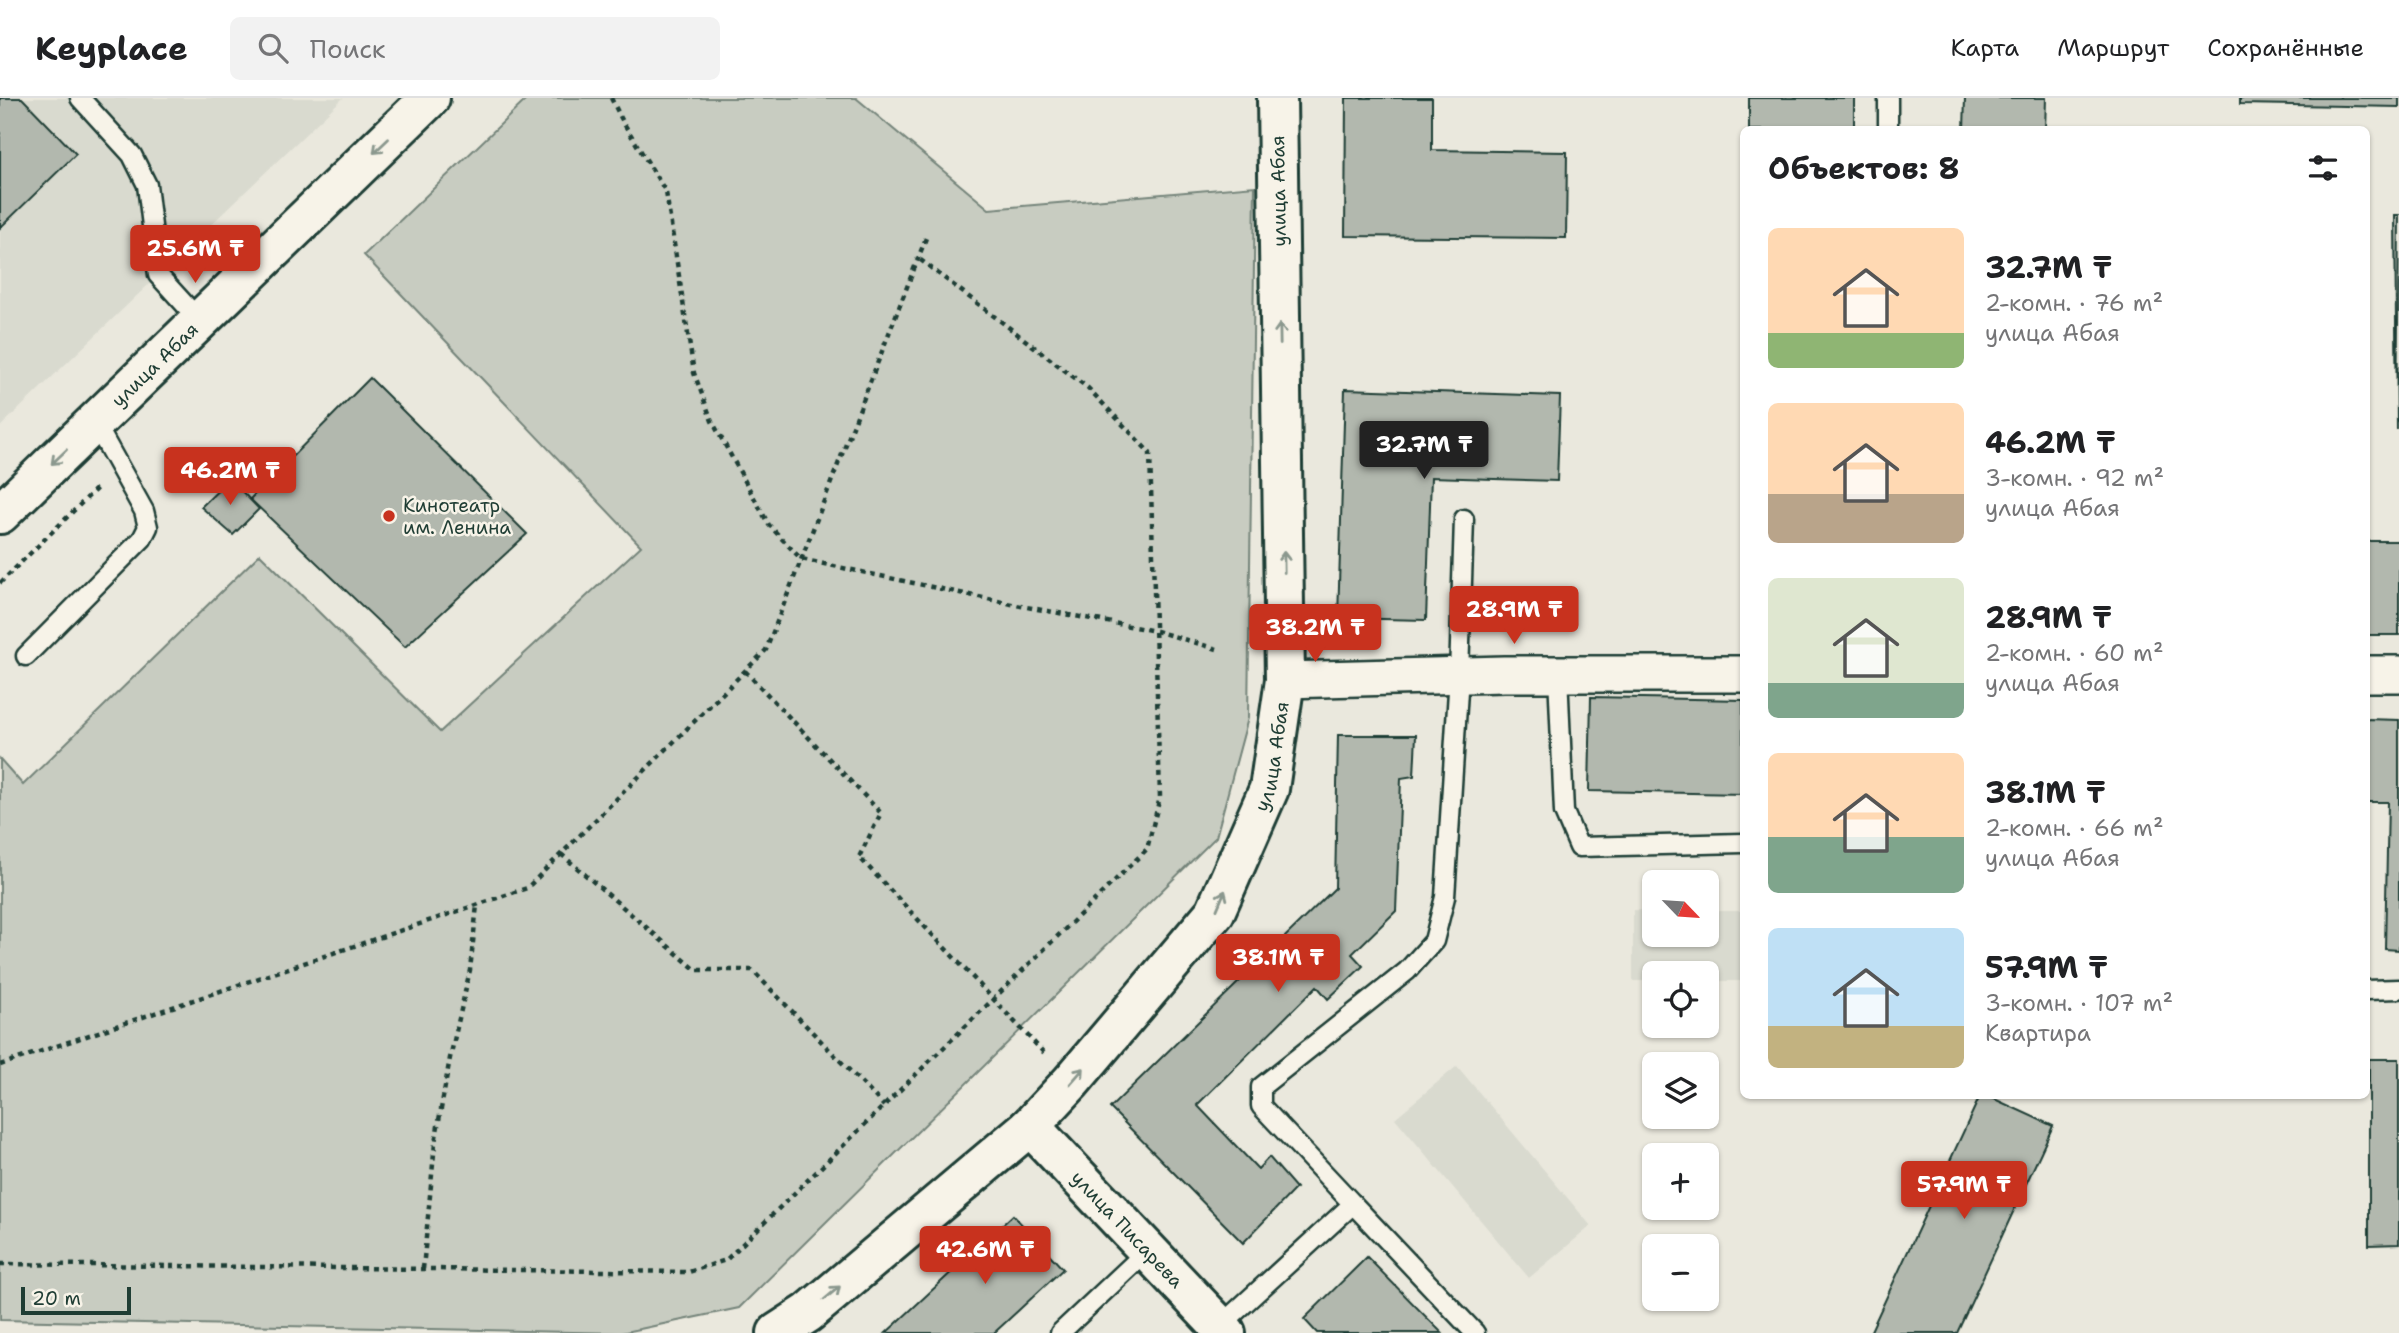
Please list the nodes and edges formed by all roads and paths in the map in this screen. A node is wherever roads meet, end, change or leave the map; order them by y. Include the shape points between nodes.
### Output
1 (80, 98) edge
2 (430, 98) edge
3 (611, 98) edge
4 (1888, 98) edge
5 (1274, 101) edge
6 (1888, 126) edge
7 (926, 238) dead end
8 (918, 258) junction
9 (200, 321) junction
10 (95, 423) junction
11 (120, 466) junction
12 (0, 514) edge
13 (1464, 519) dead end
14 (801, 559) junction
15 (0, 583) edge
16 (1156, 631) junction
17 (1217, 649) dead end
18 (26, 656) dead end
19 (745, 671) junction
20 (1558, 674) junction
21 (1740, 674) edge
22 (2370, 674) edge
23 (2399, 674) edge
24 (1459, 675) junction
25 (1286, 680) junction
26 (1740, 843) edge
27 (561, 854) junction
28 (477, 905) junction
29 (2399, 989) edge
30 (2370, 990) edge
31 (993, 999) junction
32 (0, 1065) edge
33 (1072, 1082) junction
34 (884, 1106) junction
35 (1030, 1126) junction
36 (1353, 1204) junction
37 (1148, 1250) junction
38 (0, 1264) edge
39 (424, 1269) junction
40 (1223, 1330) edge
41 (781, 1332) edge
42 (1060, 1333) edge
43 (1475, 1333) edge

1 - 9 lane via 132,155 147,185 158,275
2 -> 9 main road, улица Абая
3 - 14 path via 666,192 694,373 712,421 769,525
4 - 6 lane
25 -> 5 main road, улица Абая
7 - 8 path
8 - 14 path
8 - 16 path via 1088,388 1150,453
9 - 10 main road, улица Абая
10 - 11 lane
10 -> 12 main road, улица Абая
11 - 15 path
11 - 18 lane via 148,527 142,539
13 - 24 lane
14 - 16 path
14 - 19 path via 766,650
16 - 17 path
16 - 31 path via 1160,797 1147,849
19 - 27 path
19 - 31 path via 881,813 859,857
20 - 21 street
20 - 24 street
20 - 26 lane via 1564,812 1579,847
22 - 23 street
24 - 25 street
24 - 36 lane via 1445,897 1434,941 1407,971 1261,1087 1261,1106
33 -> 25 main road, улица Абая via 1216,912 1269,789
27 - 28 path via 527,888
27 - 34 path via 696,970 752,970
28 - 32 path
28 - 39 path via 470,970 435,1143
29 - 30 lane
31 - 33 path
31 - 34 path
33 - 35 main road, улица Абая
34 - 39 path via 726,1260 689,1272
35 - 37 main road, улица Писарева
41 -> 35 main road, улица Абая
36 - 40 lane
36 - 43 lane
37 - 40 main road, улица Писарева
37 - 42 lane
38 - 39 path

